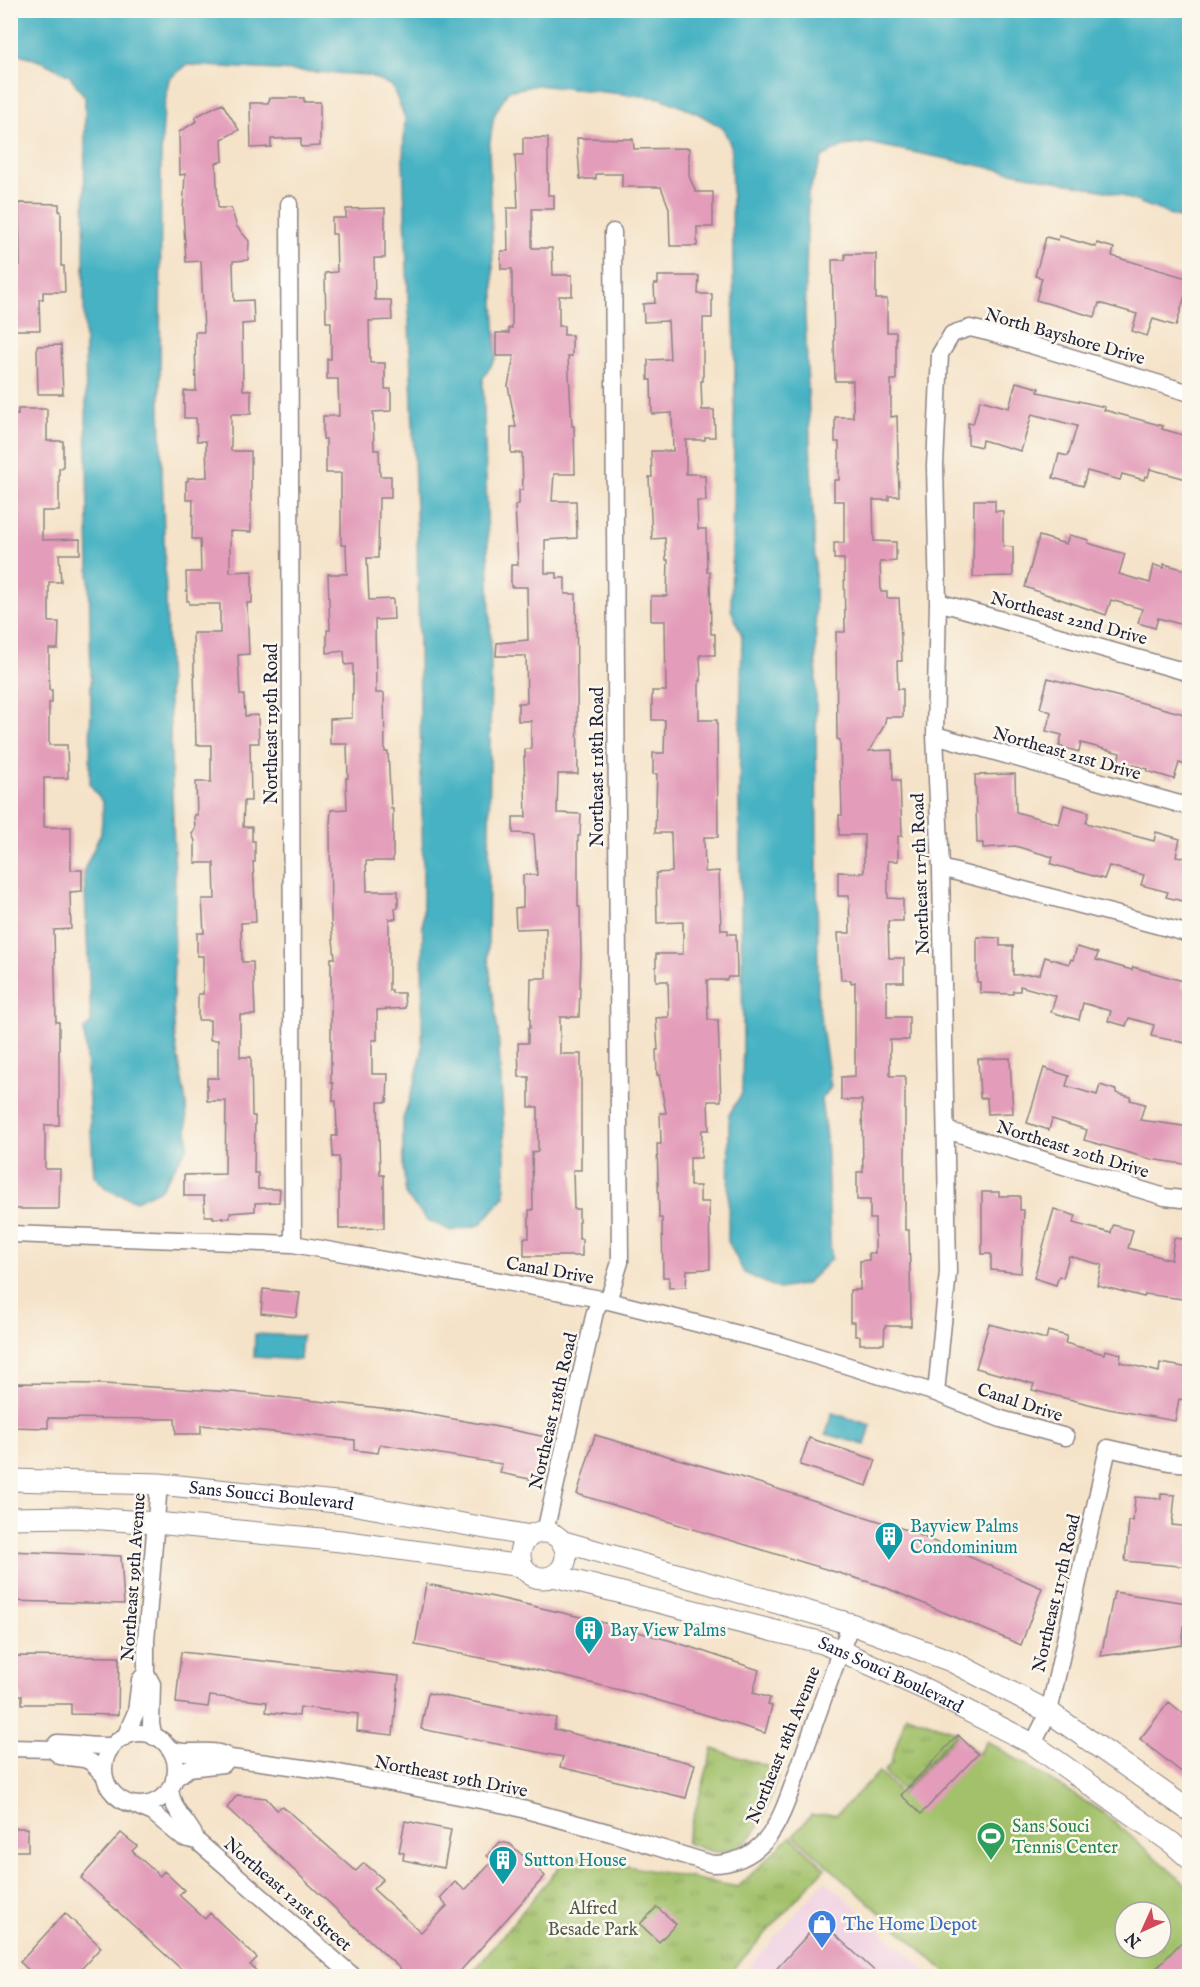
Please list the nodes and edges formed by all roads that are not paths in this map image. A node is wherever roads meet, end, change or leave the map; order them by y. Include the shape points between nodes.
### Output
1 (289, 204) dead end
2 (613, 232) dead end
3 (940, 354) joint
4 (1190, 393) edge
5 (938, 602) junction
6 (1190, 672) edge
7 (935, 735) junction
8 (1190, 807) edge
9 (941, 868) junction
10 (1190, 934) edge
11 (945, 1130) junction
12 (1190, 1200) edge
13 (10, 1234) edge
14 (293, 1244) junction
15 (604, 1300) junction
16 (936, 1393) junction
17 (1066, 1437) dead end
18 (1190, 1464) edge
19 (10, 1480) edge
20 (159, 1484) junction
21 (10, 1518) edge
22 (156, 1523) junction
23 (545, 1536) junction
24 (522, 1566) junction
25 (554, 1576) junction
26 (851, 1624) junction
27 (840, 1652) junction
28 (146, 1673) junction
29 (1049, 1712) junction
30 (154, 1737) junction
31 (119, 1741) junction
32 (1034, 1744) junction
33 (10, 1748) edge
34 (169, 1748) junction
35 (52, 1749) junction
36 (230, 1758) junction
37 (104, 1775) junction
38 (172, 1783) junction
39 (133, 1804) junction
40 (1190, 1811) edge
41 (197, 1842) junction
42 (660, 1848) joint
43 (1190, 1859) edge
44 (353, 1977) edge

1 - 14 street, Northeast 119th Road
2 - 15 street, Northeast 118th Road via 620,1262
3 - 4 street, North Bayshore Drive via 952,334 970,328
3 - 5 street, Northeast 117th Road via 935,466
5 - 6 street, Northeast 22nd Drive
5 - 7 street, Northeast 117th Road
7 - 8 street, Northeast 21st Drive
7 - 9 street, Northeast 117th Road
9 - 10 street
9 - 11 street, Northeast 117th Road
11 - 12 street, Northeast 20th Drive via 1165,1197
11 - 16 street, Northeast 117th Road via 948,1272
13 - 14 street, Canal Drive
14 - 15 street, Canal Drive
15 - 16 street, Canal Drive via 774,1343
15 - 23 street, Northeast 118th Road via 596,1312
16 - 17 street, Canal Drive via 1001,1419
18 - 29 street, Northeast 117th Road via 1108,1448
19 - 20 street, Sans Soucci Boulevard
20 - 22 street, Northeast 19th Avenue
20 - 23 street, Sans Soucci Boulevard via 346,1503
21 - 22 street, Sans Soucci Boulevard via 76,1517
22 - 24 street, Sans Soucci Boulevard via 341,1541
22 - 28 street, Northeast 19th Avenue
23 - 24 street via 522,1546
23 - 25 street via 566,1554 563,1567
23 - 26 street, Sans Souci Boulevard
24 - 25 street via 539,1578
25 - 27 street, Sans Souci Boulevard via 823,1643
26 - 27 street, Northeast 18th Avenue
26 - 29 street, Sans Souci Boulevard via 951,1661
27 - 32 street, Sans Souci Boulevard
27 - 42 street, Northeast 18th Avenue via 786,1801 765,1840 745,1857 725,1864 712,1864
28 - 30 street, Northeast 19th Avenue via 152,1684
28 - 31 street, Northeast 19th Avenue via 140,1680 136,1712
29 - 32 street, Northeast 117th Road
29 - 40 street, Sans Souci Boulevard
30 - 31 street via 138,1733
30 - 34 street
31 - 35 street via 102,1746 57,1743
31 - 37 street via 104,1764
32 - 43 street, Sans Souci Boulevard
33 - 35 street
34 - 36 street, Northeast 19th Drive via 180,1753 222,1753
34 - 38 street via 174,1758
35 - 37 street via 60,1756 91,1762
36 - 38 street, Northeast 19th Drive via 223,1764 189,1768
36 - 42 street, Northeast 19th Drive via 344,1774 511,1806
37 - 39 street via 114,1794
38 - 39 street via 164,1796 155,1801
38 - 41 street, Northeast 121st Street via 171,1801
39 - 41 street, Northeast 121st Street via 183,1838
41 - 44 street, Northeast 121st Street

